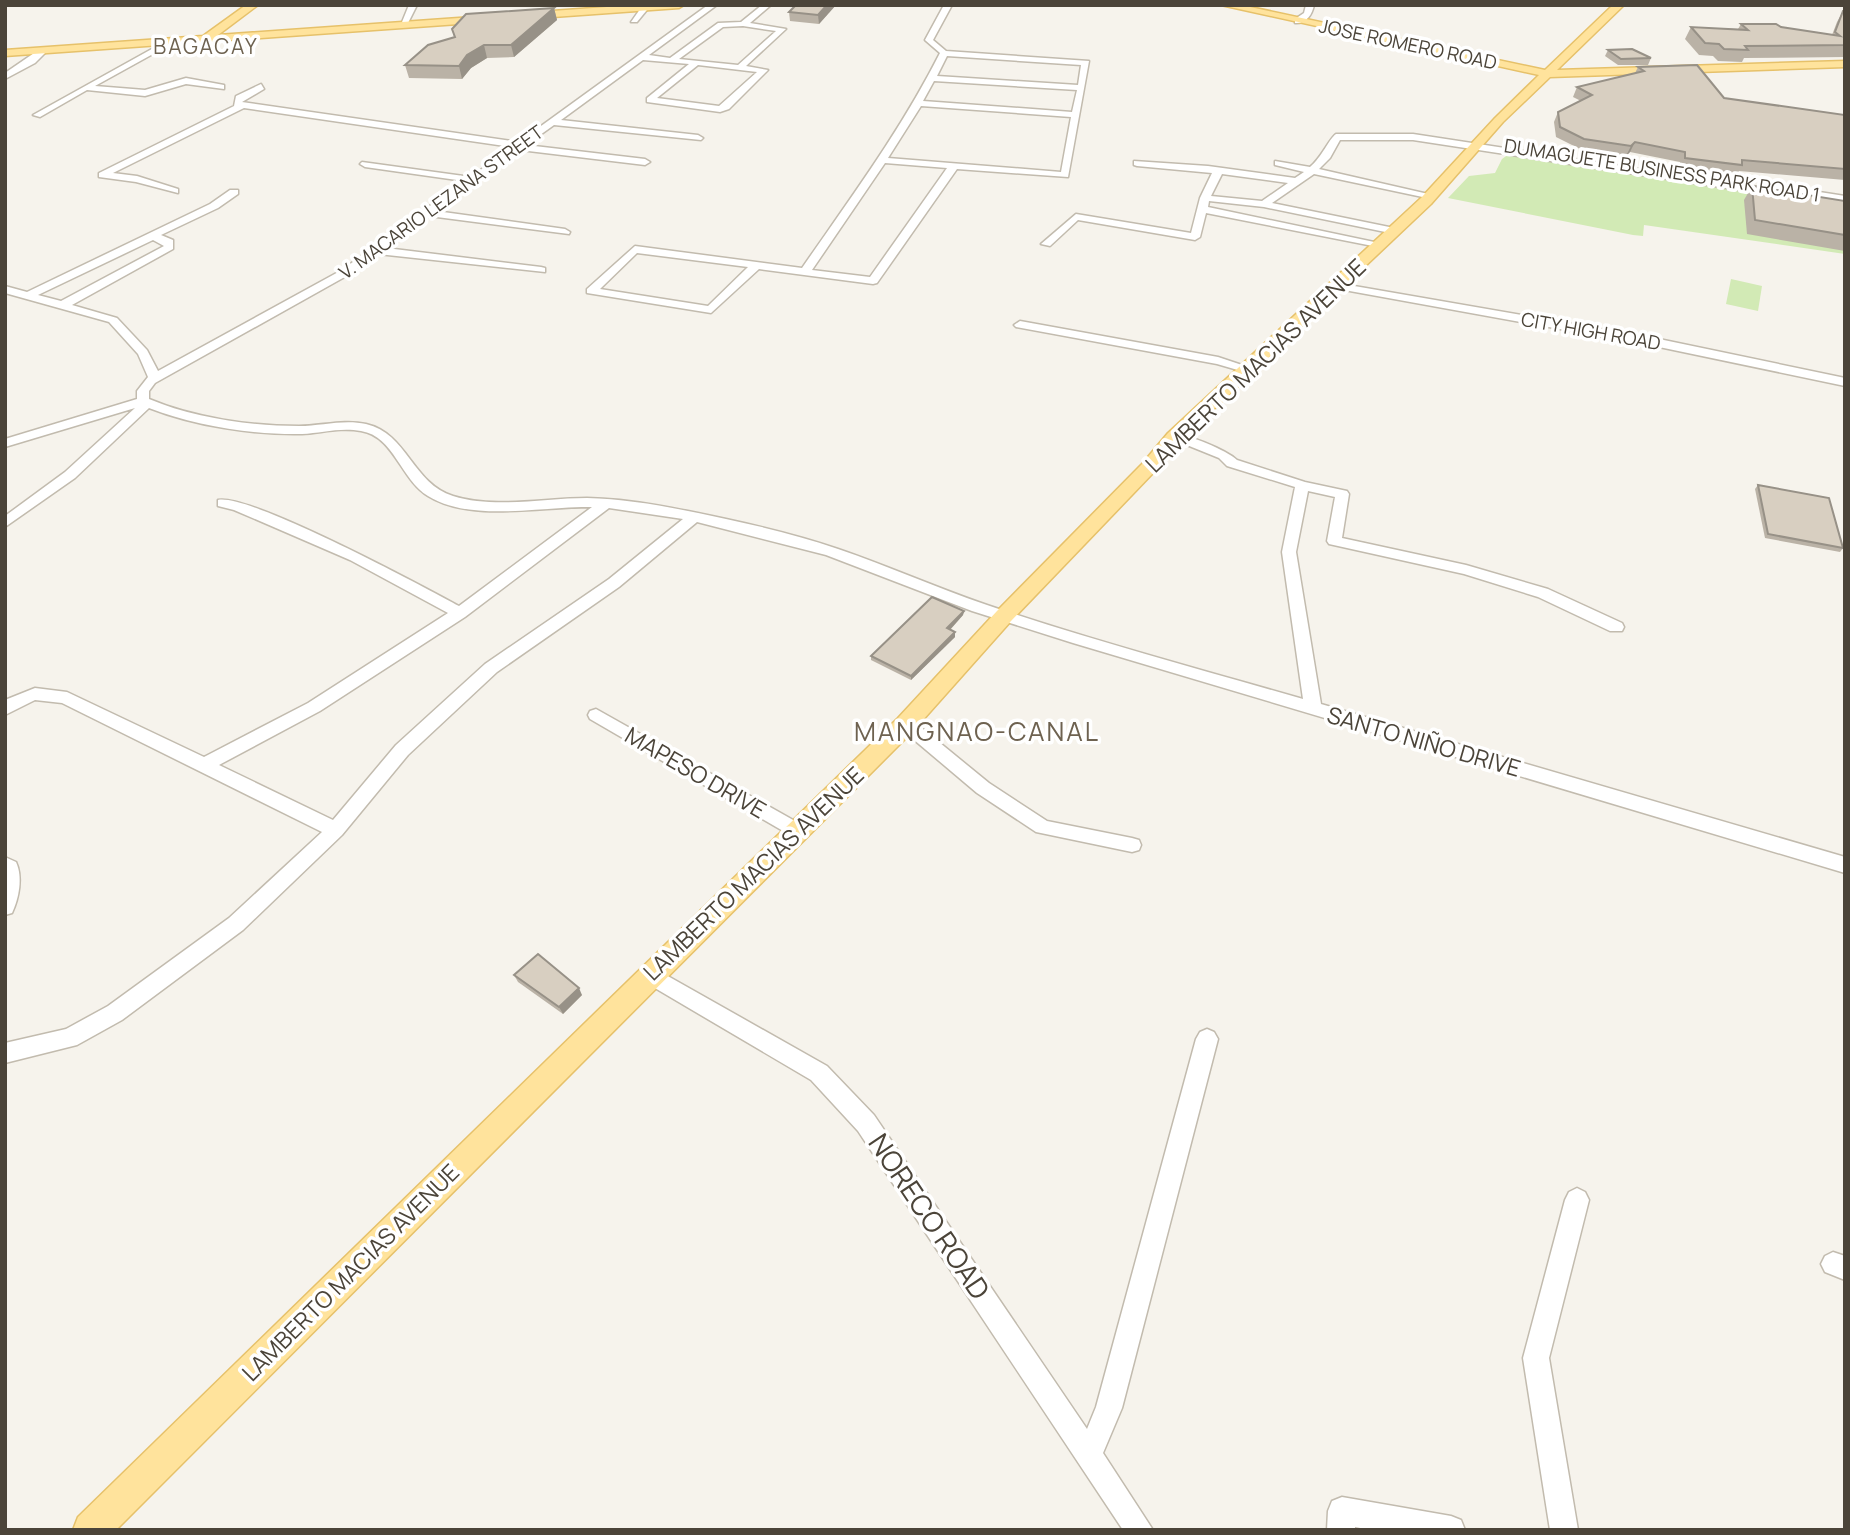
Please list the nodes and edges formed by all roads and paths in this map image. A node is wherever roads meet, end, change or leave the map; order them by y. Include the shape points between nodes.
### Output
1 (252, 5) edge
2 (413, 5) edge
3 (679, 5) edge
4 (713, 5) edge
5 (767, 5) edge
6 (948, 5) edge
7 (1226, 5) edge
8 (1310, 5) edge
9 (1619, 5) edge
10 (646, 6) edge
11 (518, 17) edge
12 (505, 18) edge
13 (634, 20) dead end
14 (1298, 21) junction
15 (743, 24) junction
16 (402, 25) junction
17 (205, 39) junction
18 (168, 42) junction
19 (43, 51) junction
20 (944, 53) junction
21 (5, 54) edge
22 (642, 57) junction
23 (672, 60) junction
24 (697, 62) junction
25 (1845, 64) edge
26 (741, 66) junction
27 (1549, 74) junction
28 (5, 77) edge
29 (932, 78) junction
30 (221, 87) dead end
31 (261, 87) dead end
32 (88, 88) junction
33 (1080, 88) junction
34 (916, 103) junction
35 (241, 106) junction
36 (1075, 115) junction
37 (37, 116) dead end
38 (553, 122) junction
39 (698, 138) dead end
40 (1477, 143) junction
41 (519, 146) junction
42 (880, 160) junction
43 (645, 162) dead end
44 (1137, 163) dead end
45 (1278, 163) dead end
46 (365, 164) dead end
47 (954, 166) junction
48 (1315, 170) junction
49 (1218, 171) junction
50 (474, 180) junction
51 (1294, 181) junction
52 (174, 191) dead end
53 (234, 192) dead end
54 (1432, 195) junction
55 (1845, 201) edge
56 (1204, 203) junction
57 (1264, 204) junction
58 (427, 213) junction
59 (1395, 231) junction
60 (565, 232) dead end
61 (153, 236) junction
62 (1046, 244) dead end
63 (1379, 246) junction
64 (376, 250) junction
65 (757, 265) junction
66 (541, 270) dead end
67 (805, 272) junction
68 (1337, 286) junction
69 (5, 289) edge
70 (29, 295) junction
71 (64, 305) junction
72 (1020, 325) dead end
73 (1248, 369) junction
74 (155, 377) junction
75 (1845, 382) edge
76 (145, 402) junction
77 (1174, 437) junction
78 (5, 443) edge
79 (1303, 485) junction
80 (223, 503) dead end
81 (607, 503) junction
82 (694, 519) junction
83 (5, 523) edge
84 (460, 613) junction
85 (1004, 616) junction
86 (1616, 627) dead end
87 (1313, 708) junction
88 (5, 709) edge
89 (596, 715) dead end
90 (906, 724) junction
91 (204, 765) junction
92 (336, 830) junction
93 (796, 830) junction
94 (1132, 845) dead end
95 (5, 864) edge
96 (1845, 865) edge
97 (5, 907) edge
98 (650, 975) junction
99 (1207, 1039) dead end
100 (5, 1053) edge
101 (1577, 1200) dead end
102 (1089, 1455) junction
103 (91, 1530) edge
104 (1139, 1530) edge
105 (1341, 1530) edge
106 (1451, 1530) edge
107 (1564, 1530) edge

1 - 17 main road
2 - 16 street
3 - 10 main road
4 - 22 street, V. MACARIO LEZANA STREET
5 - 15 street
6 - 20 street via 929,40
7 - 14 main road, JOSE ROMERO ROAD
8 - 14 street via 1308,14
9 - 27 main road, LAMBERTO MACIAS AVENUE
10 - 11 main road
10 - 13 street
12 - 16 main road
14 - 27 main road, JOSE ROMERO ROAD
15 - 23 street via 721,25
15 - 26 street via 782,29
16 - 17 main road
17 - 18 main road
18 - 19 main road
18 - 32 street
19 - 21 main road
19 - 28 street
20 - 29 street
20 - 33 street via 1086,62
22 - 23 street
22 - 38 street, V. MACARIO LEZANA STREET
23 - 24 street
24 - 26 street
24 - 26 street via 650,100 726,107 764,69
25 - 27 main road, JOSE ROMERO ROAD
27 - 40 main road, LAMBERTO MACIAS AVENUE
29 - 33 street
29 - 34 street
30 - 32 street via 186,81 145,93
31 - 35 street via 239,98 236,102
32 - 37 street
33 - 36 street
34 - 36 street
34 - 42 street
35 - 41 street
35 - 52 street via 102,175 137,179
36 - 47 street via 1065,175
38 - 39 street
38 - 41 street, V. MACARIO LEZANA STREET
40 - 48 street, DUMAGUETE BUSINESS PARK ROAD 1 via 1335,137 1335,147
40 - 54 main road, LAMBERTO MACIAS AVENUE
40 - 55 street, DUMAGUETE BUSINESS PARK ROAD 1
41 - 43 street
41 - 50 street, V. MACARIO LEZANA STREET
42 - 47 street
42 - 67 street
44 - 49 street
45 - 48 street
46 - 50 street
47 - 67 street via 873,281
48 - 51 street
48 - 54 street
49 - 51 street
49 - 56 street
50 - 58 street, V. MACARIO LEZANA STREET
51 - 57 street
53 - 61 street
54 - 59 main road, LAMBERTO MACIAS AVENUE
56 - 57 street
56 - 62 street via 1195,237 1076,217
56 - 63 street
57 - 59 street
58 - 60 street
58 - 64 street, V. MACARIO LEZANA STREET
59 - 63 main road, LAMBERTO MACIAS AVENUE
61 - 70 street
61 - 71 street via 170,242 169,247
63 - 68 main road, LAMBERTO MACIAS AVENUE
64 - 66 street
64 - 74 street, V. MACARIO LEZANA STREET via 346,272
65 - 65 street via 711,310 592,291 635,249
65 - 67 street
68 - 73 main road, LAMBERTO MACIAS AVENUE
68 - 75 street, CITY HIGH ROAD via 1659,343
69 - 70 street
70 - 71 street
71 - 74 street via 113,320 143,353
72 - 73 street
73 - 77 main road, LAMBERTO MACIAS AVENUE
74 - 76 street via 143,391
76 - 78 street
76 - 81 street, SANTO NIÑO DRIVE via 216,420 284,429 371,428 392,443 420,484 448,500 508,505
76 - 83 street via 70,475
77 - 79 street via 1224,455 1232,463
77 - 85 main road, LAMBERTO MACIAS AVENUE
79 - 86 street via 1342,494 1334,541 1466,570 1543,593
79 - 87 street via 1289,552
80 - 84 street via 355,556
81 - 82 street, SANTO NIÑO DRIVE
81 - 84 street
82 - 85 street, SANTO NIÑO DRIVE via 842,553
82 - 92 street via 614,583 491,668 402,750
84 - 91 street via 314,707
85 - 87 street, SANTO NIÑO DRIVE
85 - 90 main road, LAMBERTO MACIAS AVENUE
87 - 96 street, SANTO NIÑO DRIVE
88 - 91 street via 42,691 67,698
89 - 93 street, MAPESO DRIVE
90 - 93 main road, LAMBERTO MACIAS AVENUE
90 - 94 street via 983,788 1042,827
91 - 92 street
92 - 100 street via 236,924 115,1013 70,1038
93 - 98 main road, LAMBERTO MACIAS AVENUE
95 - 97 street via 10,887
98 - 102 street, NORECO ROAD via 819,1073 866,1123
98 - 103 main road, LAMBERTO MACIAS AVENUE
99 - 102 street via 1109,1408
101 - 107 street via 1536,1358
102 - 104 street, NORECO ROAD
105 - 106 street via 1342,1511

